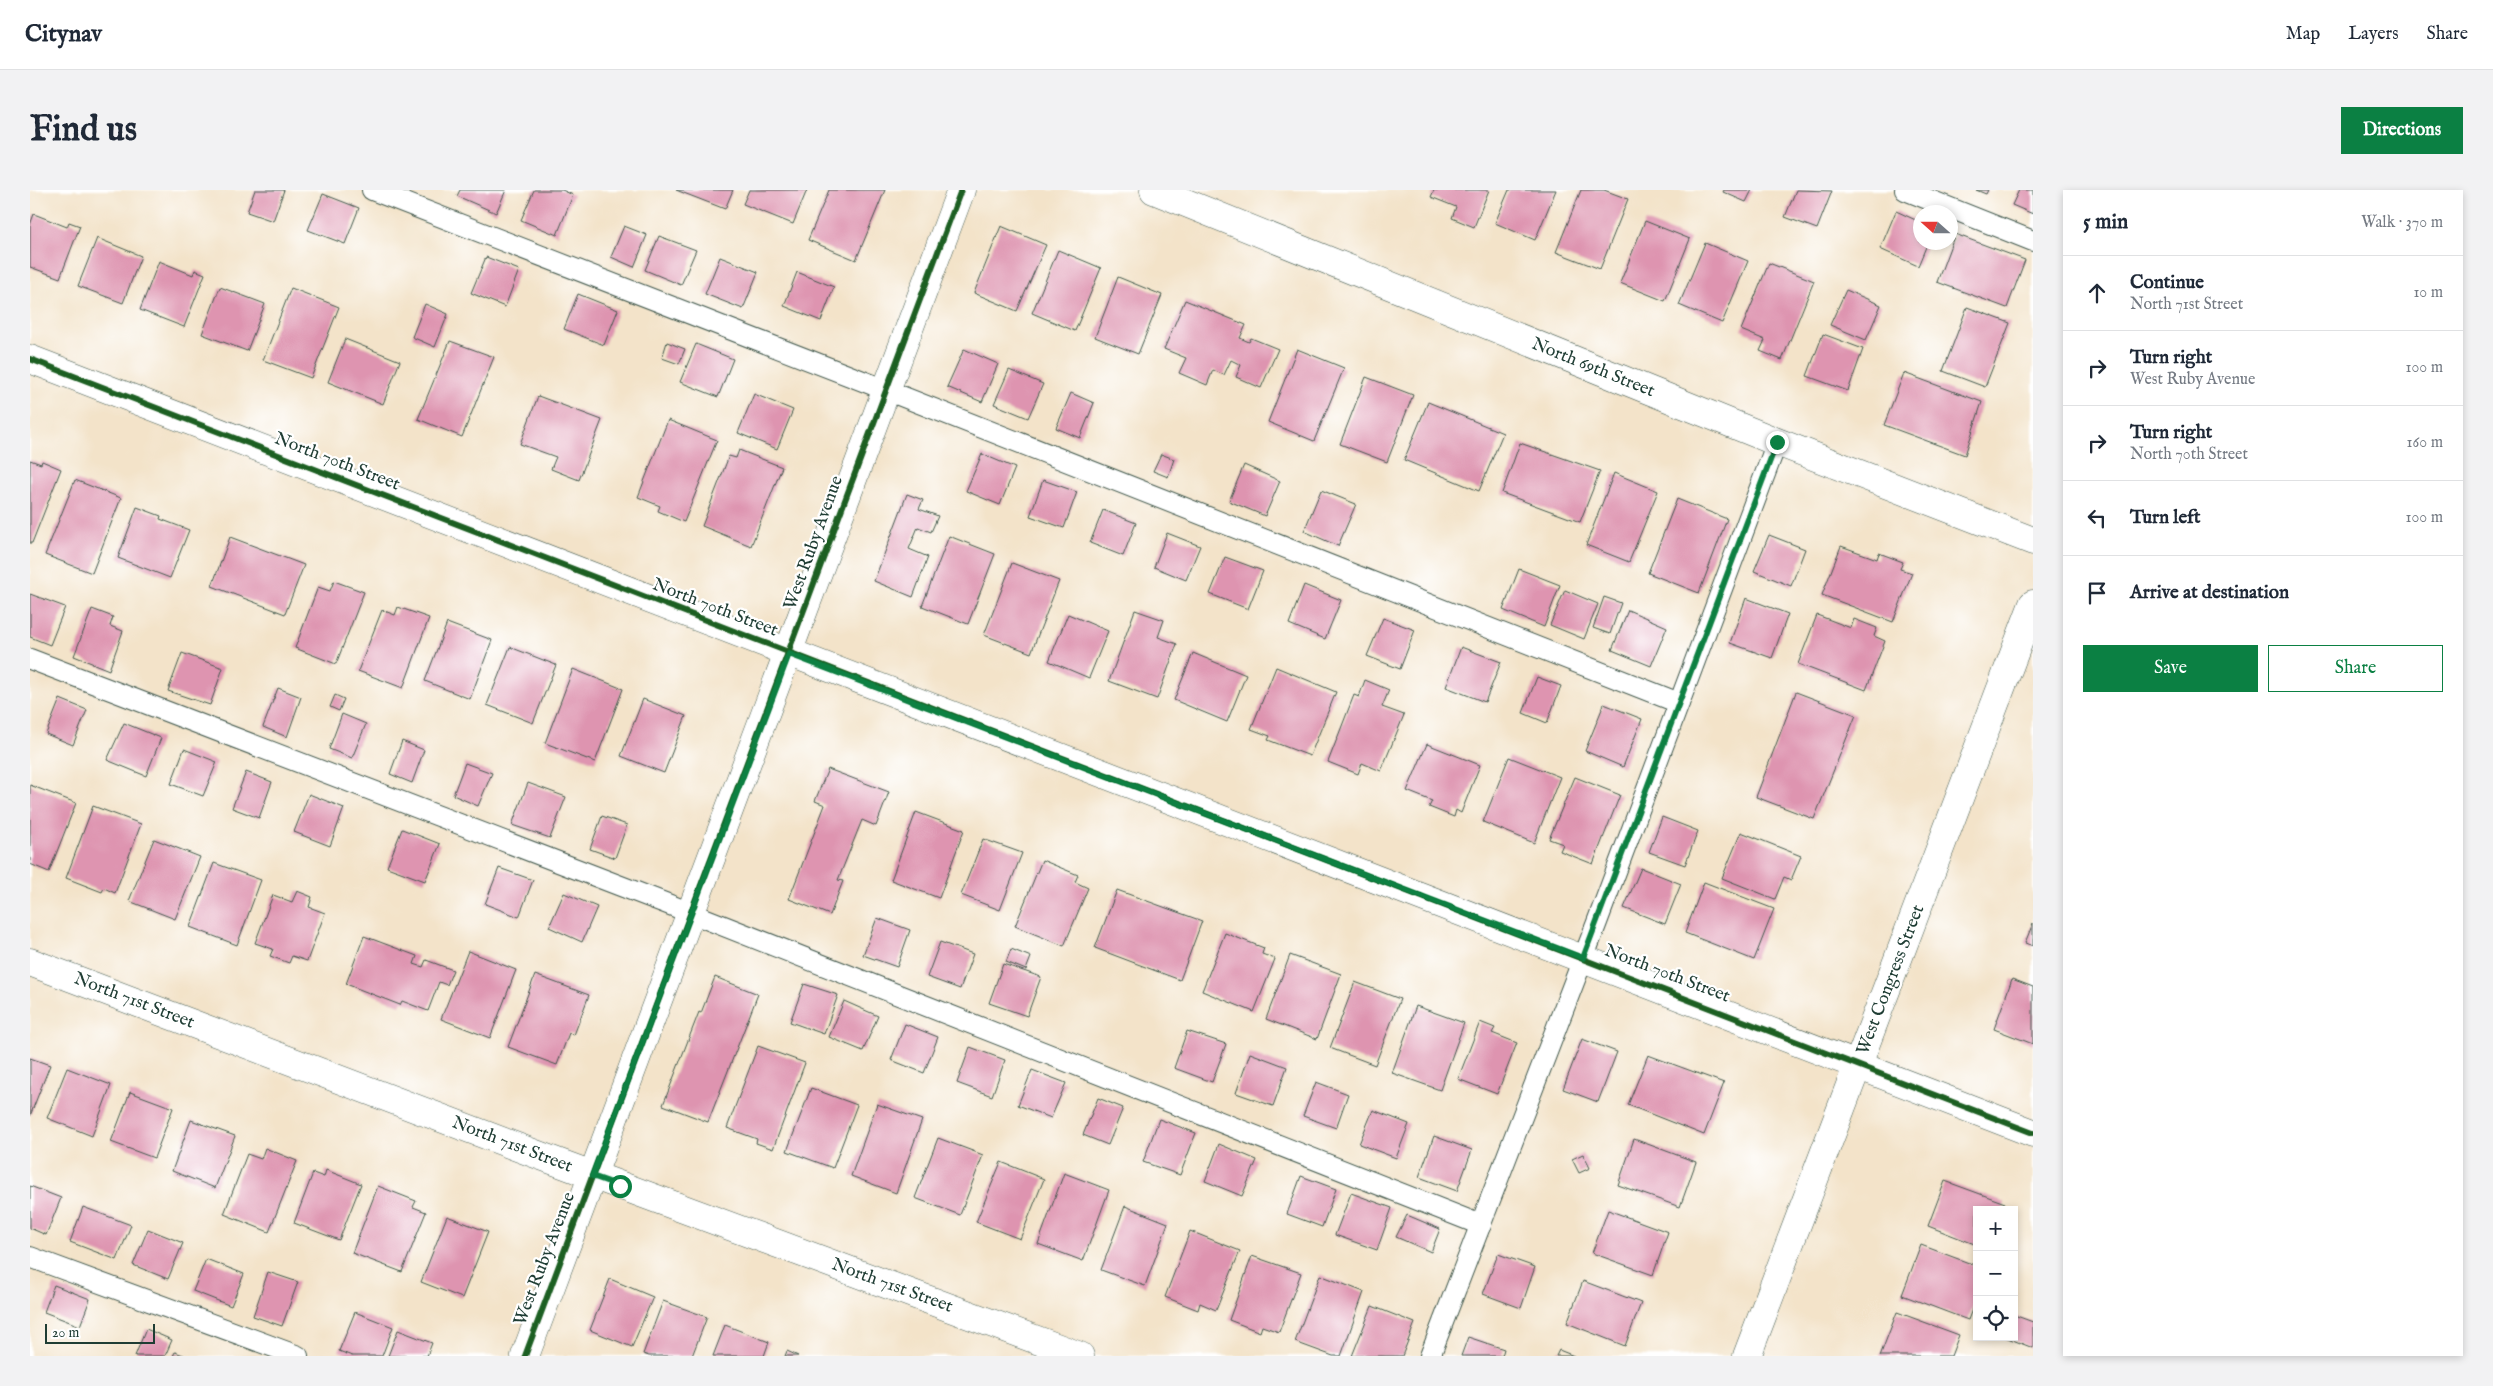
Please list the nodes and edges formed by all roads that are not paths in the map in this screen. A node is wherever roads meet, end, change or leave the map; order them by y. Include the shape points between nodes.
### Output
1 (372, 190) edge
2 (961, 190) edge
3 (1154, 190) edge
4 (1905, 190) edge
5 (2033, 242) edge
6 (30, 359) edge
7 (886, 390) junction
8 (1777, 442) junction
9 (2033, 541) edge
10 (2033, 604) edge
11 (789, 654) junction
12 (30, 660) edge
13 (1679, 703) junction
14 (691, 913) junction
15 (1583, 958) junction
16 (30, 962) edge
17 (1860, 1064) junction
18 (2033, 1133) edge
19 (592, 1176) junction
20 (1481, 1225) junction
21 (30, 1257) edge
22 (298, 1356) edge
23 (524, 1356) edge
24 (1080, 1356) edge
25 (1430, 1356) edge
26 (1747, 1356) edge

1 - 7 lane
2 - 7 street, West Ruby Avenue
3 - 8 street, North 69th Street
4 - 5 lane
6 - 11 street, North 70th Street
7 - 11 street, West Ruby Avenue
7 - 13 lane
8 - 9 street, North 69th Street
8 - 13 lane
10 - 17 street, West Congress Street
11 - 14 street, West Ruby Avenue
11 - 15 street, North 70th Street
12 - 14 lane
13 - 15 lane
14 - 19 street, West Ruby Avenue
14 - 20 lane
15 - 17 street, North 70th Street
15 - 20 lane
16 - 19 street, North 71st Street
17 - 18 street, North 70th Street
17 - 26 street, West Congress Street
19 - 23 street, West Ruby Avenue
19 - 24 street, North 71st Street
20 - 25 lane
21 - 22 lane

